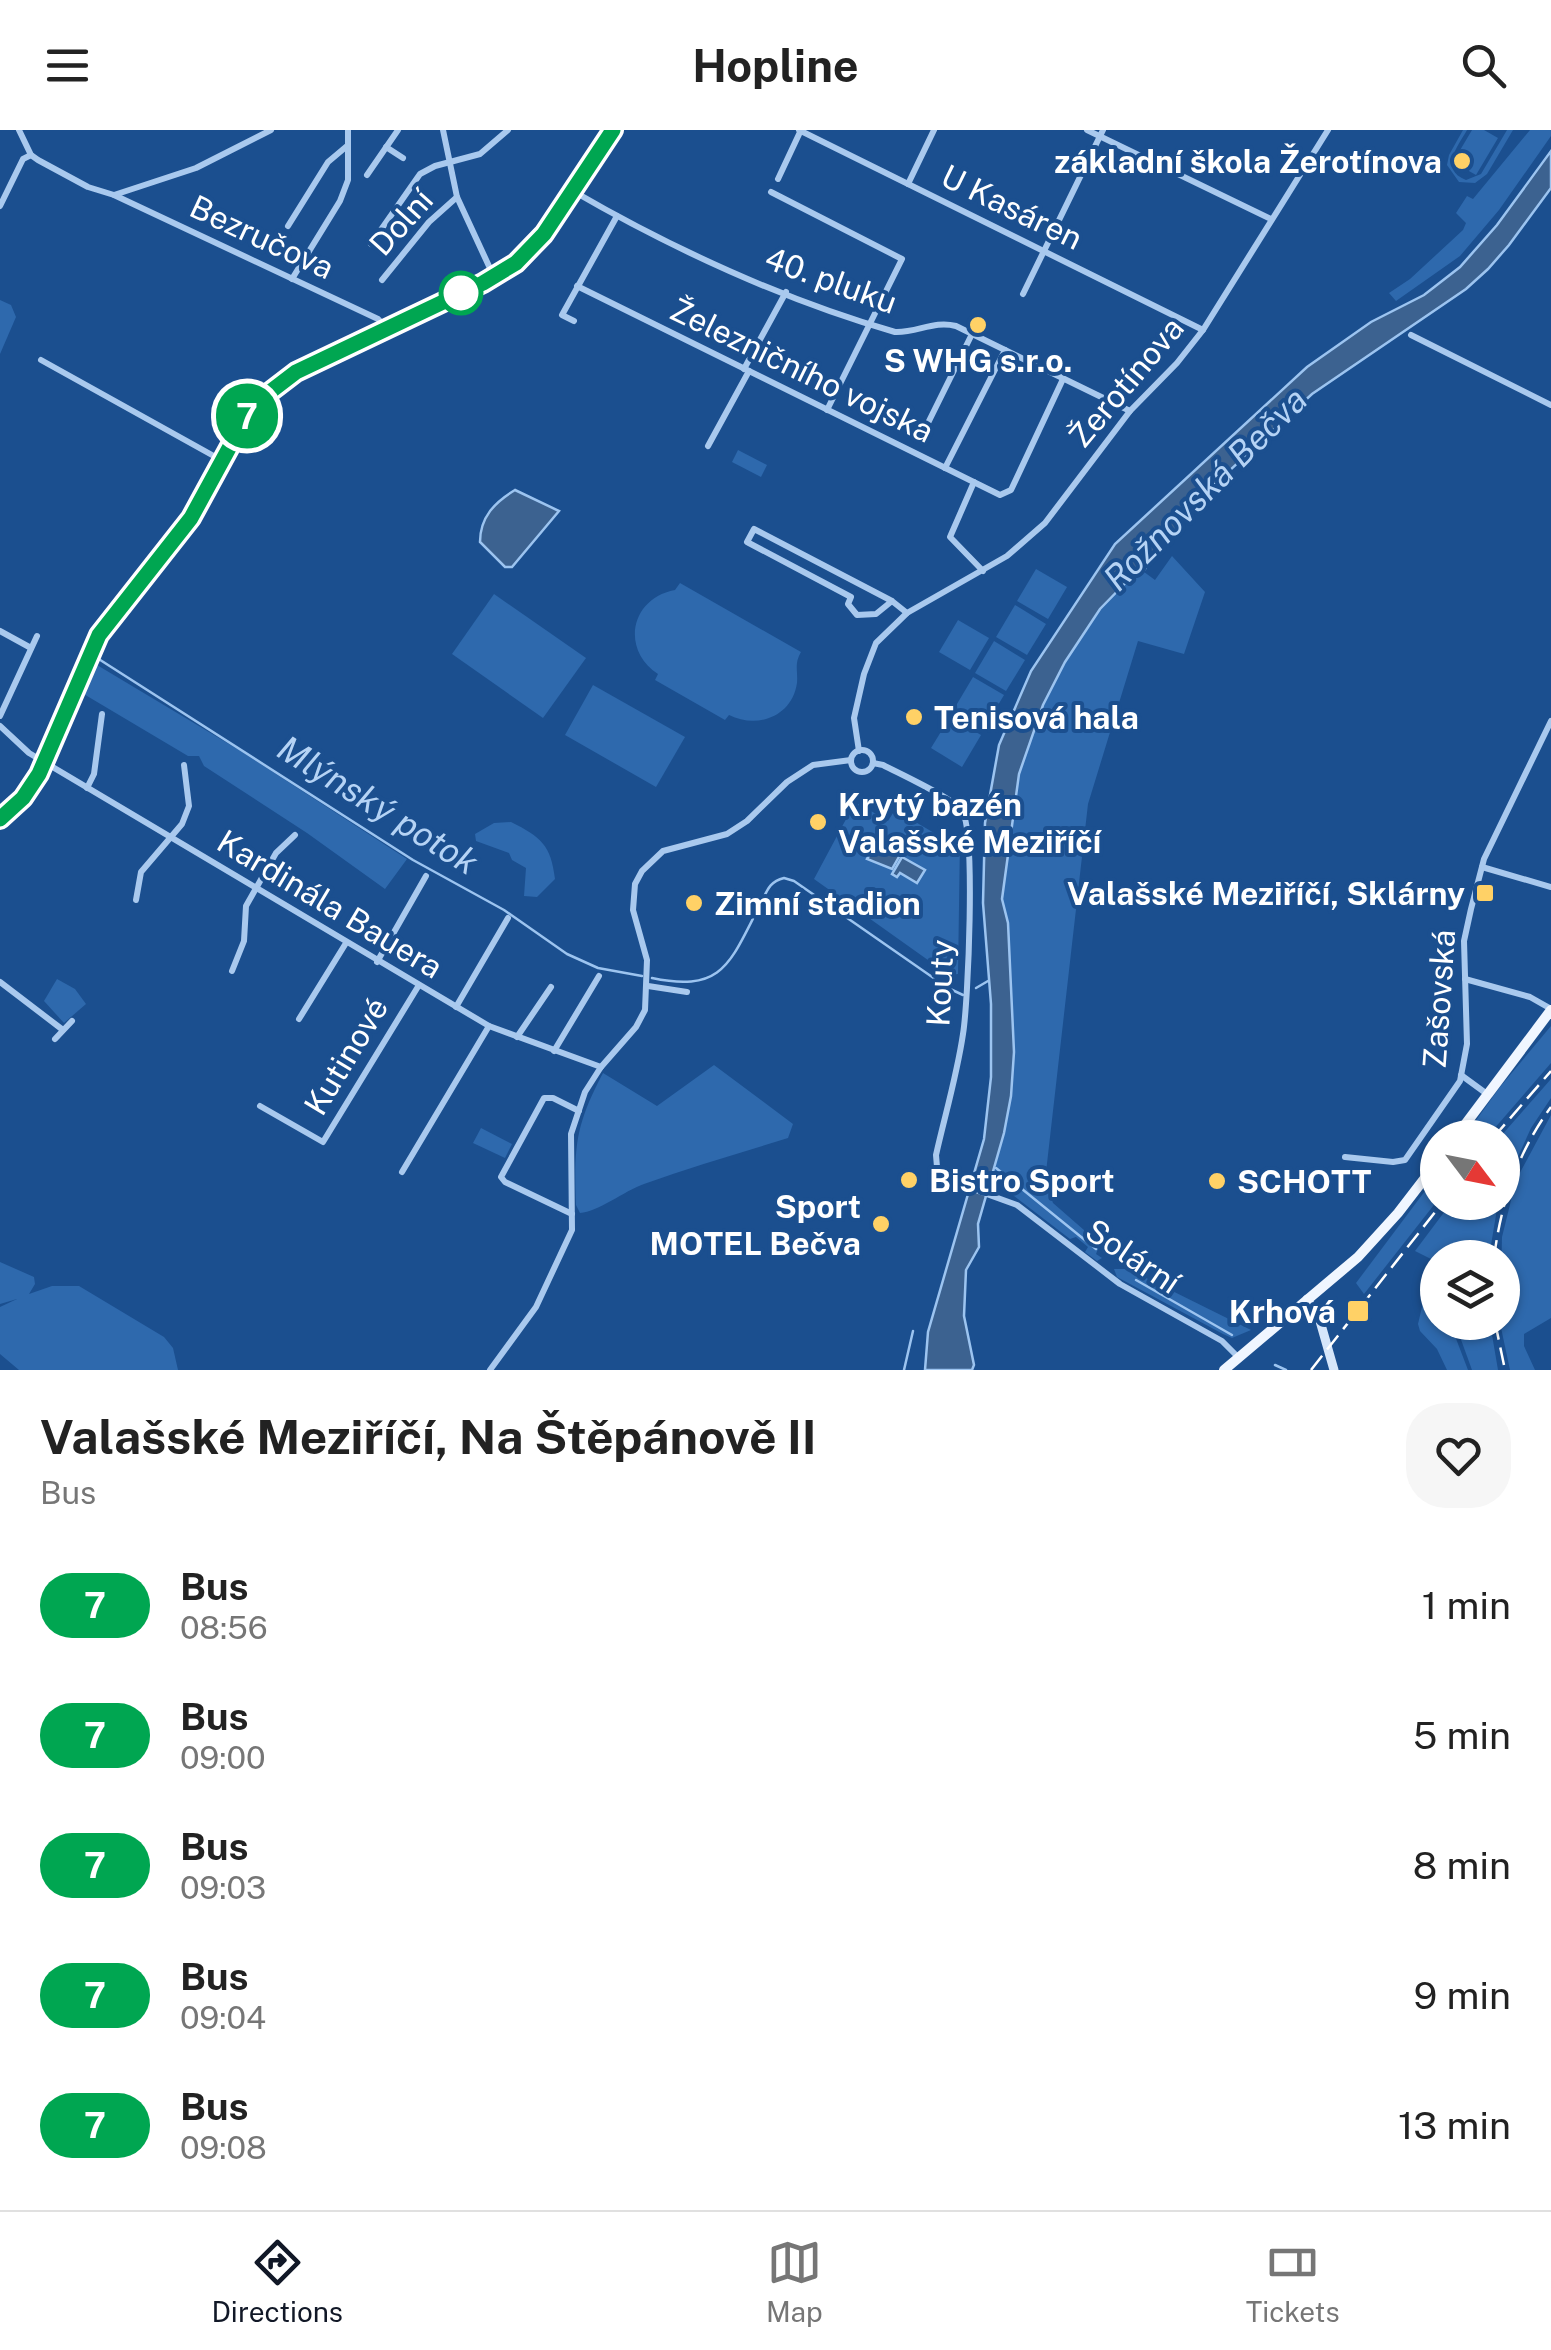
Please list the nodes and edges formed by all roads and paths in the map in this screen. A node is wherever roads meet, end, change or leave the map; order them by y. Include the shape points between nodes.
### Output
1 (20, 130) edge
2 (348, 130) edge
3 (398, 130) edge
4 (443, 130) edge
5 (508, 130) edge
6 (612, 130) edge
7 (800, 130) edge
8 (934, 130) edge
9 (1087, 130) edge
10 (1328, 130) edge
11 (266, 131) edge
12 (1102, 133) edge
13 (348, 145) junction
14 (386, 146) junction
15 (30, 155) junction
16 (403, 158) dead end
17 (449, 163) junction
18 (367, 175) dead end
19 (778, 179) dead end
20 (908, 184) junction
21 (573, 190) junction
22 (771, 192) dead end
23 (114, 195) junction
24 (457, 197) junction
25 (0, 206) edge
26 (617, 216) junction
27 (1271, 219) junction
28 (288, 226) dead end
29 (371, 244) dead end
30 (1044, 251) junction
31 (494, 277) junction
32 (292, 279) junction
33 (382, 280) dead end
34 (577, 286) junction
35 (786, 292) junction
36 (1024, 294) dead end
37 (574, 322) dead end
38 (869, 325) junction
39 (387, 329) junction
40 (1203, 330) junction
41 (972, 334) junction
42 (1411, 335) dead end
43 (1005, 350) junction
44 (40, 360) dead end
45 (746, 370) junction
46 (1064, 379) junction
47 (1551, 405) edge
48 (827, 410) junction
49 (1130, 411) junction
50 (927, 424) dead end
51 (708, 446) dead end
52 (222, 460) junction
53 (945, 468) junction
54 (974, 482) junction
55 (983, 571) junction
56 (862, 586) junction
57 (851, 597) junction
58 (892, 600) junction
59 (908, 613) junction
60 (0, 631) edge
61 (37, 636) dead end
62 (32, 648) junction
63 (102, 714) dead end
64 (0, 716) edge
65 (1551, 721) edge
66 (0, 726) edge
67 (859, 751) junction
68 (852, 760) junction
69 (44, 762) junction
70 (872, 762) junction
71 (184, 765) dead end
72 (87, 788) junction
73 (0, 819) edge
74 (295, 835) dead end
75 (172, 839) junction
76 (1482, 867) junction
77 (426, 876) dead end
78 (1551, 887) edge
79 (255, 889) junction
80 (136, 900) dead end
81 (508, 918) dead end
82 (346, 943) junction
83 (377, 962) junction
84 (232, 971) dead end
85 (599, 976) dead end
86 (1465, 979) junction
87 (0, 982) edge
88 (418, 986) junction
89 (648, 986) junction
90 (551, 988) dead end
91 (687, 992) dead end
92 (456, 1007) junction
93 (1551, 1010) edge
94 (299, 1018) dead end
95 (72, 1021) dead end
96 (489, 1026) junction
97 (63, 1030) junction
98 (517, 1037) junction
99 (55, 1039) dead end
100 (554, 1051) junction
101 (601, 1067) junction
102 (1462, 1075) junction
103 (1488, 1094) junction
104 (260, 1106) dead end
105 (579, 1110) junction
106 (1469, 1120) edge
107 (1345, 1157) dead end
108 (402, 1172) dead end
109 (1420, 1183) edge
110 (961, 1186) joint
111 (572, 1214) junction
112 (1308, 1299) junction
113 (1238, 1356) junction
114 (490, 1370) edge
115 (1224, 1370) edge
116 (1334, 1370) edge

1 - 15 street
2 - 13 street
3 - 14 street
4 - 17 street
5 - 17 street via 480,154
6 - 21 street
7 - 19 street
7 - 20 street, U Kasáren
8 - 20 street
9 - 12 street
10 - 27 street, Žerotínova
11 - 23 street via 196,168
12 - 27 street
12 - 30 street
13 - 28 street via 328,162
13 - 32 street via 340,202
14 - 16 street
14 - 18 street
15 - 23 street, Bezručova
15 - 25 street
17 - 24 street
17 - 29 street via 420,174
20 - 30 street, U Kasáren
21 - 26 street, 40. pluku
21 - 31 street via 532,248
22 - 38 street via 902,259
23 - 32 street, Bezručova
24 - 31 street
24 - 33 street, Dolní
26 - 34 street
26 - 35 street, 40. pluku
27 - 40 street, Žerotínova
30 - 36 street
30 - 40 street, U Kasáren
31 - 39 street
32 - 39 street, Bezručova
34 - 37 street via 562,316
34 - 45 street, Železničního vojska
35 - 38 street, 40. pluku
35 - 45 street
38 - 41 street, 40. pluku via 901,333 944,323
38 - 48 street
39 - 52 street via 274,386
40 - 49 street, Žerotínova
41 - 43 street, 40. pluku
41 - 50 street
42 - 47 street
43 - 46 street, 40. pluku
43 - 53 street
44 - 52 street
45 - 48 street, Železničního vojska
45 - 51 street
46 - 49 street, 40. pluku
46 - 54 street, Železničního vojska via 1006,495
48 - 53 street, Železničního vojska
49 - 55 street, Žerotínova via 1035,534
52 - 69 street via 180,534 99,635
53 - 54 street, Železničního vojska
54 - 55 street via 950,537
55 - 59 street, Žerotínova
56 - 57 street
56 - 57 street via 754,529 748,542
56 - 58 street
57 - 58 street via 852,612 862,617
58 - 59 street
59 - 67 street, Žerotínova via 876,643 864,674 854,718
60 - 62 street
61 - 62 street
62 - 64 street
63 - 72 street
65 - 76 street, Zašovská
66 - 69 street, Kardinála Bauera
67 - 68 street
67 - 70 street, Kouty
68 - 70 street, Kouty via 861,772
68 - 89 street, Kouty via 813,765 727,834 651,860 632,896
69 - 72 street, Kardinála Bauera
69 - 73 street via 30,789
70 - 110 street, Kouty via 965,816 967,1003 935,1160 942,1175
71 - 75 street via 189,806
72 - 75 street, Kardinála Bauera
74 - 79 street
75 - 79 street, Kardinála Bauera
75 - 80 street via 141,872
76 - 78 street
76 - 86 street, Zašovská via 1464,940
77 - 83 street
79 - 82 street, Kardinála Bauera
79 - 84 street
81 - 92 street
82 - 83 street, Kardinála Bauera
82 - 94 street
83 - 88 street, Kardinála Bauera
85 - 100 street
86 - 93 street via 1530,997
86 - 102 street, Zašovská
87 - 97 street
88 - 92 street, Kardinála Bauera
88 - 104 street, Kutinové via 323,1142
89 - 91 street
89 - 101 street, Kouty via 641,1019
90 - 98 street
92 - 96 street, Kardinála Bauera
93 - 103 main road
95 - 97 street
96 - 98 street, Kardinála Bauera
96 - 108 street
97 - 99 street
98 - 100 street, Kardinála Bauera
100 - 101 street, Kardinála Bauera
101 - 105 street, Kouty
102 - 103 street
102 - 107 street, Zašovská via 1408,1158
103 - 106 main road
105 - 111 street, Kouty via 572,1134
105 - 111 street via 544,1098 501,1177
109 - 112 main road via 1363,1252
110 - 113 street, Solární via 1026,1211 1120,1284
111 - 114 street, Kouty via 572,1230 536,1307
112 - 113 main road
112 - 116 street
113 - 115 main road

